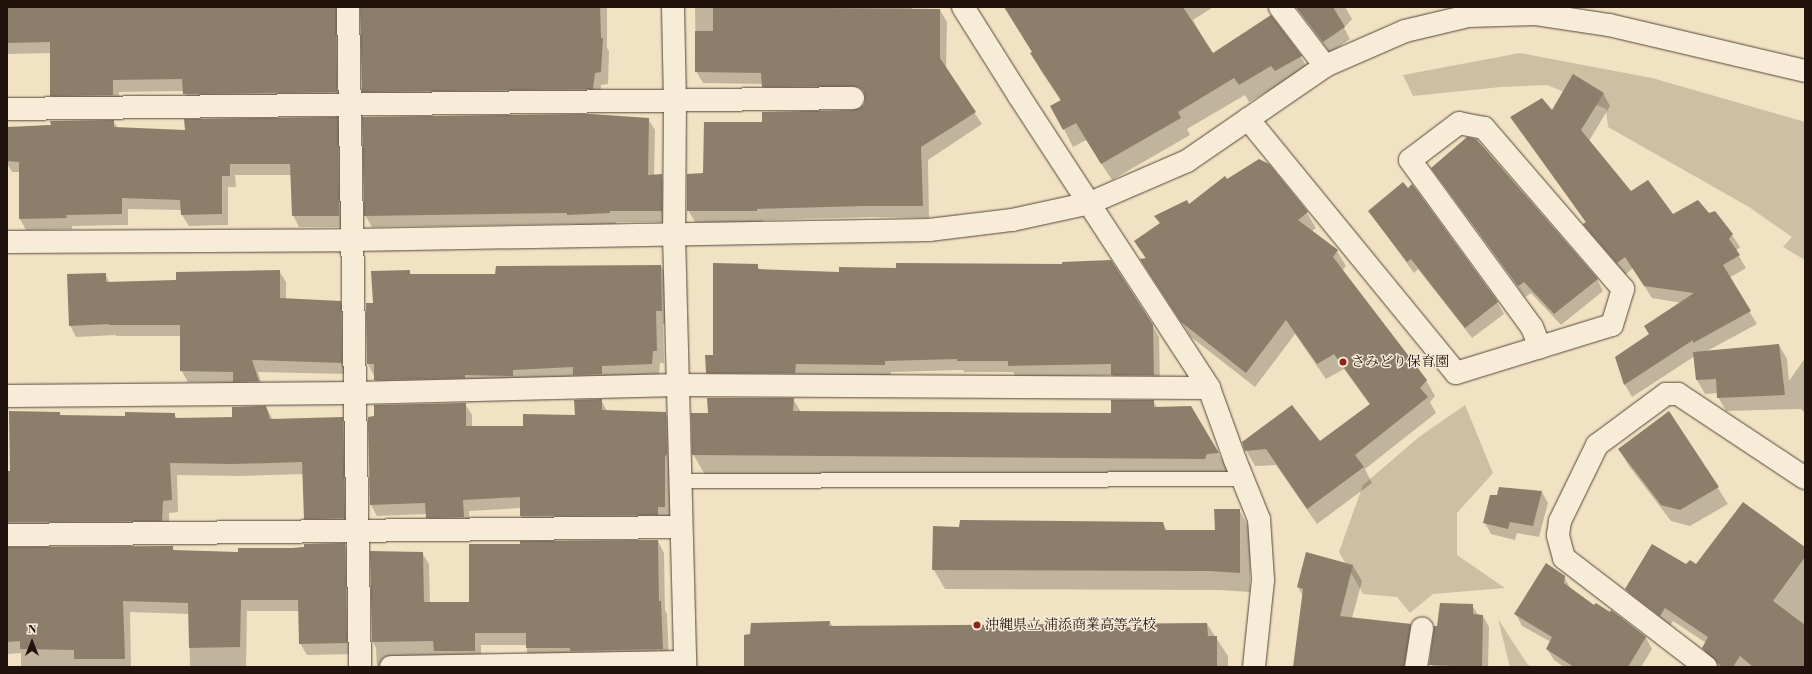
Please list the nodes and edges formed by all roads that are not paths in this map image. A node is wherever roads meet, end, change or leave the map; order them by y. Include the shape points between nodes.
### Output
1 (348, 7) edge
2 (673, 7) edge
3 (963, 7) edge
4 (1280, 7) edge
5 (1325, 66) junction
6 (1805, 71) edge
7 (853, 98) dead end
8 (675, 100) junction
9 (351, 106) junction
10 (7, 109) edge
11 (1248, 119) junction
12 (1090, 203) junction
13 (674, 235) junction
14 (353, 240) junction
15 (7, 242) edge
16 (1540, 348) dead end
17 (679, 385) junction
18 (1209, 388) junction
19 (355, 393) junction
20 (7, 396) edge
21 (1805, 478) edge
22 (1243, 479) junction
23 (680, 481) junction
24 (681, 527) junction
25 (359, 531) junction
26 (7, 536) edge
27 (1422, 628) dead end
28 (686, 664) edge
29 (360, 667) edge
30 (391, 667) edge
31 (1254, 667) edge
32 (1416, 667) edge
33 (1706, 667) edge

1 - 9 street
2 - 8 street
3 - 12 street
4 - 5 street
5 - 6 street via 1404,31 1468,16 1536,14 1609,25
5 - 11 street
7 - 8 street
8 - 9 street
8 - 13 street
9 - 10 street
9 - 14 street
11 - 12 street via 1187,161
11 - 16 street via 1456,373 1493,362 1538,348 1545,346 1612,325 1623,289 1484,128 1459,123 1410,160 1532,327 1538,341
12 - 13 street via 1012,220 929,230
12 - 18 street
13 - 14 street
13 - 17 street
14 - 15 street
14 - 19 street
17 - 18 street
17 - 19 street
17 - 23 street
18 - 22 street
19 - 20 street
19 - 25 street
21 - 33 street via 1678,394 1666,394 1597,445 1560,521 1558,536 1564,558
22 - 23 lane
22 - 31 street via 1259,519 1263,580
23 - 24 street
24 - 25 street
24 - 28 street
25 - 26 street
25 - 29 street
27 - 32 street
28 - 30 street

